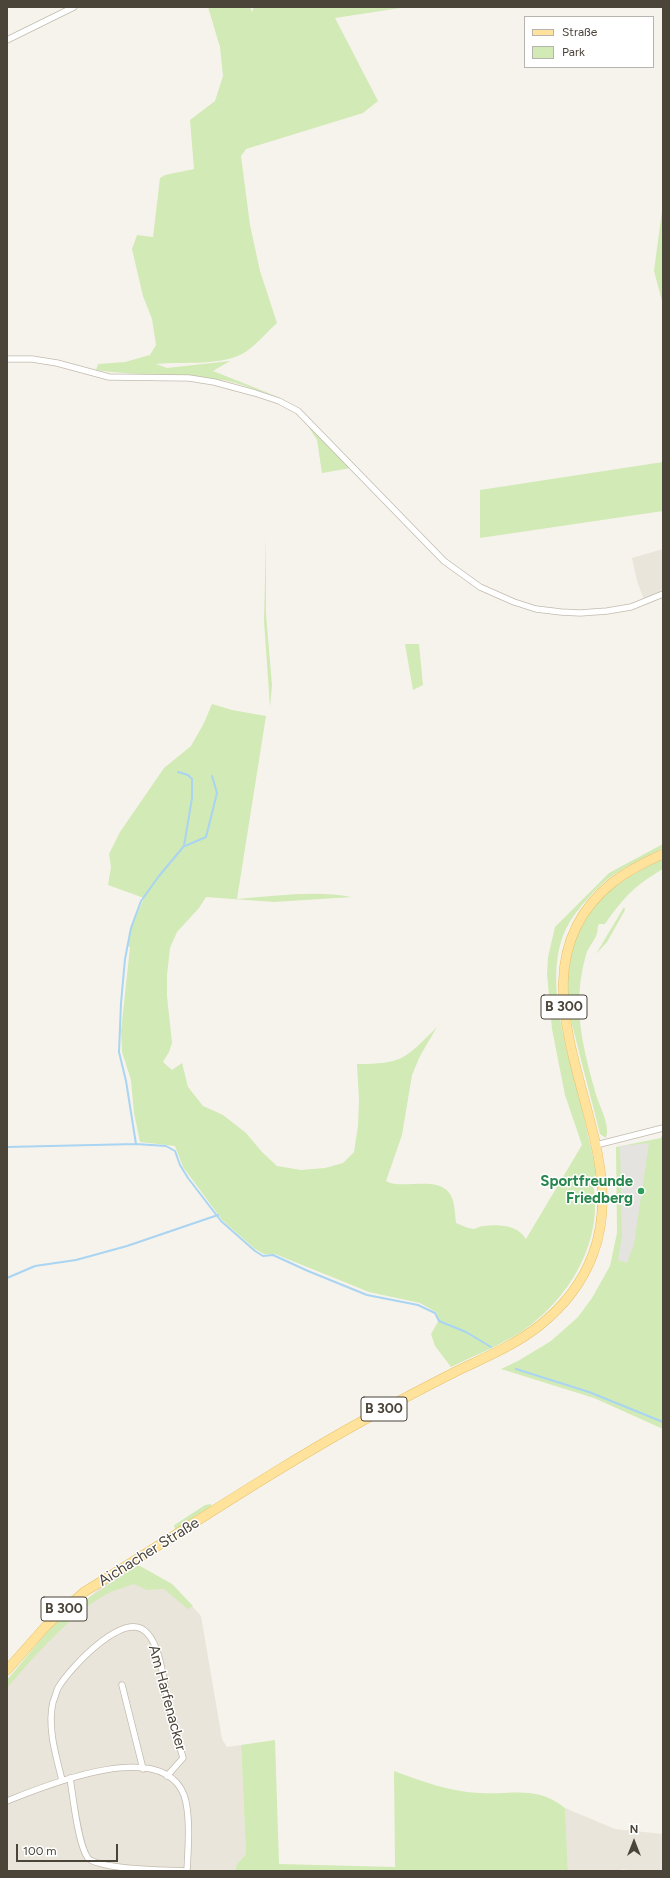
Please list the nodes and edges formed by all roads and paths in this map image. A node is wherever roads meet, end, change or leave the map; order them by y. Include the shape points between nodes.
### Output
1 (74, 7) edge
2 (7, 40) edge
3 (7, 359) edge
4 (663, 594) edge
5 (663, 854) edge
6 (663, 1128) edge
7 (596, 1145) junction
8 (7, 1670) edge
9 (122, 1685) dead end
10 (143, 1769) junction
11 (167, 1776) junction
12 (70, 1778) junction
13 (62, 1780) junction
14 (7, 1801) edge
15 (187, 1871) edge

1 - 2 street
3 - 4 street via 57,363 109,377 189,378 214,382 279,401 298,411 444,561 480,587 514,602 536,609 580,613 631,607
5 - 7 main road, B 300 via 613,881 594,899 578,921 568,942 562,988 565,1017
6 - 7 street
7 - 8 main road, Aichacher Straße / B 300 via 602,1194 600,1229 594,1253 584,1275 566,1302 537,1328 505,1348 363,1420 84,1592 46,1626
9 - 10 street
10 - 11 street via 154,1770
10 - 12 street via 111,1768
11 - 13 street, Am Harfenacker via 183,1758 158,1655 149,1634 135,1626 121,1629 104,1640 73,1668 58,1688 53,1704 52,1724 54,1750
11 - 15 street via 184,1795 188,1834
12 - 13 street
12 - 15 street via 83,1848 89,1859 104,1866
13 - 14 street

